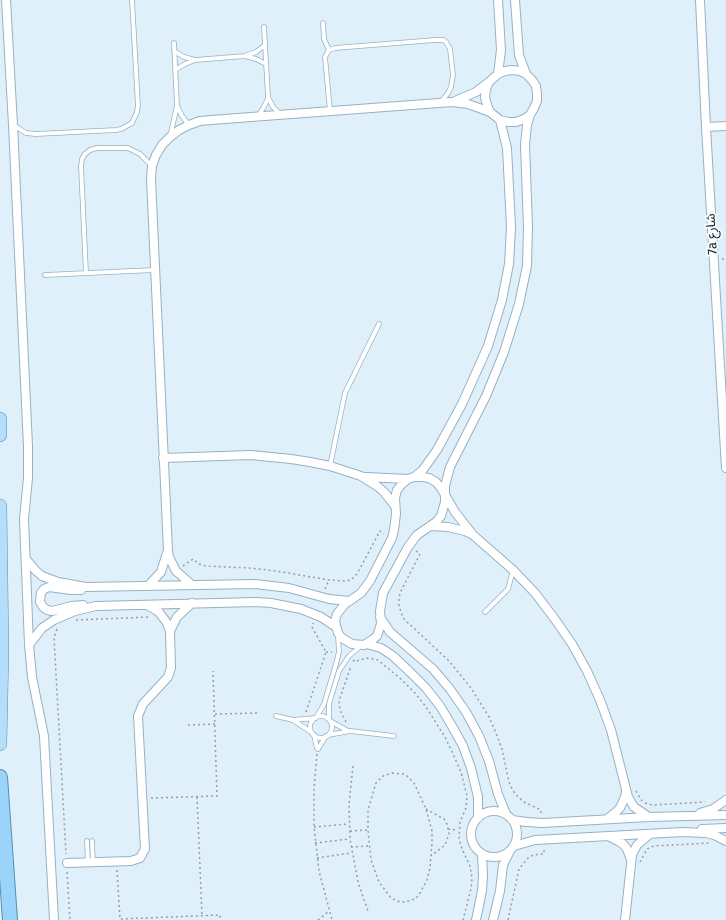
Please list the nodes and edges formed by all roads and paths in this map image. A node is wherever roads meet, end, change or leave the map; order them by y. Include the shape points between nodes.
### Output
1 (6, 0) edge
2 (132, 0) edge
3 (498, 0) edge
4 (515, 0) edge
5 (700, 0) edge
6 (323, 23) dead end
7 (264, 27) dead end
8 (174, 43) dead end
9 (265, 45) junction
10 (329, 50) junction
11 (174, 51) junction
12 (245, 56) junction
13 (195, 60) junction
14 (266, 64) junction
15 (176, 70) junction
16 (498, 74) junction
17 (526, 74) junction
18 (489, 82) junction
19 (268, 97) junction
20 (452, 102) junction
21 (440, 103) junction
22 (177, 106) junction
23 (330, 111) junction
24 (490, 112) junction
25 (281, 115) junction
26 (530, 115) junction
27 (258, 116) junction
28 (500, 120) junction
29 (13, 125) junction
30 (189, 125) junction
31 (726, 126) edge
32 (706, 127) junction
33 (170, 137) junction
34 (152, 166) junction
35 (154, 270) junction
36 (86, 273) junction
37 (45, 275) dead end
38 (379, 324) dead end
39 (0, 419) edge
40 (0, 435) edge
41 (163, 458) junction
42 (330, 466) junction
43 (726, 468) edge
44 (361, 476) junction
45 (411, 478) junction
46 (445, 495) junction
47 (0, 506) edge
48 (395, 506) junction
49 (429, 526) junction
50 (473, 535) junction
51 (168, 550) junction
52 (26, 559) junction
53 (513, 570) junction
54 (329, 580) dead end
55 (192, 585) junction
56 (148, 586) junction
57 (96, 588) junction
58 (322, 597) junction
59 (350, 601) junction
60 (192, 603) junction
61 (147, 605) junction
62 (96, 606) junction
63 (484, 612) dead end
64 (316, 614) junction
65 (163, 617) junction
66 (380, 617) junction
67 (71, 620) dead end
68 (58, 627) dead end
69 (337, 630) junction
70 (170, 631) junction
71 (365, 644) junction
72 (29, 645) junction
73 (326, 652) junction
74 (339, 652) junction
75 (349, 656) junction
76 (353, 660) junction
77 (213, 672) dead end
78 (332, 684) junction
79 (260, 713) dead end
80 (215, 714) junction
81 (276, 716) dead end
82 (315, 718) junction
83 (293, 720) junction
84 (304, 720) junction
85 (330, 720) junction
86 (215, 724) junction
87 (188, 725) dead end
88 (345, 729) junction
89 (350, 731) junction
90 (313, 733) junction
91 (327, 736) junction
92 (394, 736) dead end
93 (0, 744) edge
94 (318, 749) junction
95 (353, 766) dead end
96 (0, 777) edge
97 (626, 789) junction
98 (197, 797) junction
99 (143, 798) junction
100 (726, 800) edge
101 (707, 801) dead end
102 (426, 808) junction
103 (684, 815) junction
104 (726, 815) edge
105 (509, 817) junction
106 (649, 817) junction
107 (478, 818) junction
108 (607, 819) junction
109 (349, 824) junction
110 (314, 827) junction
111 (726, 828) edge
112 (448, 829) junction
113 (368, 830) junction
114 (459, 830) junction
115 (349, 831) junction
116 (683, 832) junction
117 (650, 834) junction
118 (607, 836) junction
119 (350, 839) junction
120 (87, 841) dead end
121 (92, 841) dead end
122 (726, 841) edge
123 (316, 842) junction
124 (713, 844) dead end
125 (369, 846) junction
126 (351, 847) junction
127 (512, 848) junction
128 (352, 852) junction
129 (482, 854) junction
130 (431, 856) junction
131 (317, 858) junction
132 (117, 861) junction
133 (91, 862) junction
134 (67, 863) junction
135 (631, 863) junction
136 (329, 911) junction
137 (368, 911) dead end
138 (202, 915) junction
139 (158, 917) junction
140 (10, 920) edge
141 (54, 920) edge
142 (70, 920) edge
143 (158, 920) edge
144 (220, 920) edge
145 (318, 920) edge
146 (332, 920) edge
147 (463, 920) edge
148 (476, 920) edge
149 (493, 920) edge
150 (625, 920) edge

1 - 29 street
2 - 29 lane via 138,106 132,123 116,130 36,134 26,133
3 - 16 street via 501,50
4 - 17 street via 519,55
5 - 32 street, 7a شارع
6 - 10 lane via 324,39
7 - 9 lane
8 - 11 lane
9 - 12 lane
9 - 14 lane
10 - 21 lane via 442,40 450,49 453,81
10 - 23 lane via 325,56
11 - 13 lane
11 - 15 lane
12 - 13 lane
12 - 14 lane via 256,58
13 - 15 lane
14 - 19 lane
15 - 22 lane
16 - 17 street via 512,70
16 - 18 street
17 - 26 street via 536,86 537,94 537,101
18 - 20 street via 476,92
18 - 24 street via 485,97
19 - 25 lane
19 - 27 lane
20 - 21 street
20 - 24 street via 468,104
21 - 23 street
22 - 30 lane
22 - 33 lane
23 - 25 street
24 - 28 street
25 - 27 street
26 - 28 street via 516,122
26 - 46 street via 525,145 528,246 524,285 514,323 495,374 450,467
27 - 30 street via 200,121
28 - 45 street via 507,148 511,233 509,264 502,300 488,346 462,404 433,457 422,471
29 - 52 street via 28,446 24,519
30 - 33 street
31 - 32 street
32 - 43 street, 7a شارع
33 - 34 street via 162,145
34 - 35 street
34 - 36 lane via 140,154 128,148 96,148 85,154 81,166
35 - 36 lane
35 - 41 street
36 - 37 lane
38 - 42 lane via 345,393
39 - 40 main road
41 - 42 street via 251,455 291,458
41 - 51 street
42 - 44 street
44 - 45 street
44 - 48 street via 384,492
45 - 46 street via 429,478 436,482
45 - 48 street via 397,490
46 - 49 street via 441,516
46 - 50 street
47 - 93 main road
48 - 59 street via 396,522 392,538 366,588
49 - 50 street via 456,528
49 - 66 street via 417,535 408,547 384,593
50 - 53 street
51 - 55 street via 176,571
51 - 56 street via 161,572
52 - 57 street via 36,571 49,579
52 - 72 street
53 - 63 lane via 508,589
53 - 97 street via 554,618 587,671 611,730
54 - 58 path
55 - 56 street
55 - 58 street via 272,585
56 - 57 street
57 - 62 street via 70,590 49,587 44,589 39,597 43,607 52,611 72,606
58 - 59 street
59 - 69 street via 344,604 337,614
60 - 61 street
60 - 64 street via 256,602
60 - 70 street via 177,617
61 - 62 street
61 - 65 street
62 - 72 street via 54,620 42,628
64 - 69 street
64 - 73 path via 312,627
65 - 67 path
65 - 70 street
66 - 71 street via 381,624 376,636
66 - 105 street via 390,632 432,669 466,712 479,736 498,794
68 - 134 path via 54,638
69 - 71 street via 346,642
69 - 74 lane
70 - 99 street via 170,673 143,704 138,716
71 - 75 lane
71 - 107 street via 374,645 387,652 410,672 426,688 448,719 463,746 471,768 478,797
72 - 141 street via 32,677 44,736
73 - 74 path
73 - 84 path
74 - 78 lane
75 - 76 path
75 - 78 lane
76 - 88 path via 339,701 346,723
76 - 114 path via 356,662 369,658 382,663 415,693 436,722 453,754 467,790 466,808
77 - 80 path
78 - 82 lane via 322,709
78 - 85 lane
79 - 80 path
80 - 86 path
81 - 83 lane
82 - 84 lane
82 - 85 lane via 323,716
82 - 90 lane via 311,725
83 - 84 lane
83 - 90 lane
85 - 88 lane
85 - 91 lane via 332,727
86 - 87 path
86 - 98 path via 217,796
88 - 89 lane
89 - 91 lane
89 - 92 lane
90 - 91 lane via 318,737
90 - 94 lane
91 - 94 lane
94 - 110 path
95 - 109 path
96 - 140 highway
97 - 101 path via 634,788 642,802 649,805
97 - 106 street via 634,807
97 - 108 street via 620,808
98 - 99 path
98 - 138 path
99 - 132 street via 146,844 144,854 136,860
100 - 103 street via 713,809
102 - 112 path via 444,819
102 - 113 path via 411,779 398,772 388,774 379,779 372,792 368,810
102 - 130 path via 432,832
103 - 104 street
103 - 106 street
105 - 107 street via 499,812 491,812
105 - 108 street via 534,823
105 - 127 street via 517,832
106 - 108 street
107 - 129 street via 471,837
109 - 110 path
109 - 115 path
110 - 123 path
111 - 116 street
112 - 114 path
112 - 130 path via 445,845
113 - 115 path
113 - 125 path
114 - 147 path via 460,844 470,866 472,878
115 - 119 path
116 - 117 street
116 - 122 street via 706,833
117 - 118 street
117 - 135 street via 637,845
118 - 127 street via 535,840
118 - 135 street via 623,844
119 - 123 path
119 - 126 path
120 - 133 lane
121 - 133 lane
123 - 131 path
124 - 135 path via 654,846 645,852 640,863
125 - 126 path
125 - 130 path via 379,882 390,898 400,902 415,899 422,891 427,880
126 - 128 path
127 - 129 street via 505,854 494,857
127 - 149 street via 503,865
128 - 131 path
128 - 137 path via 358,882
129 - 148 street via 482,891
131 - 136 path
132 - 133 street
132 - 139 path via 120,919
133 - 134 street
134 - 142 path
135 - 150 street
136 - 145 path
136 - 146 path
138 - 139 path
138 - 144 path via 220,915
139 - 143 path

